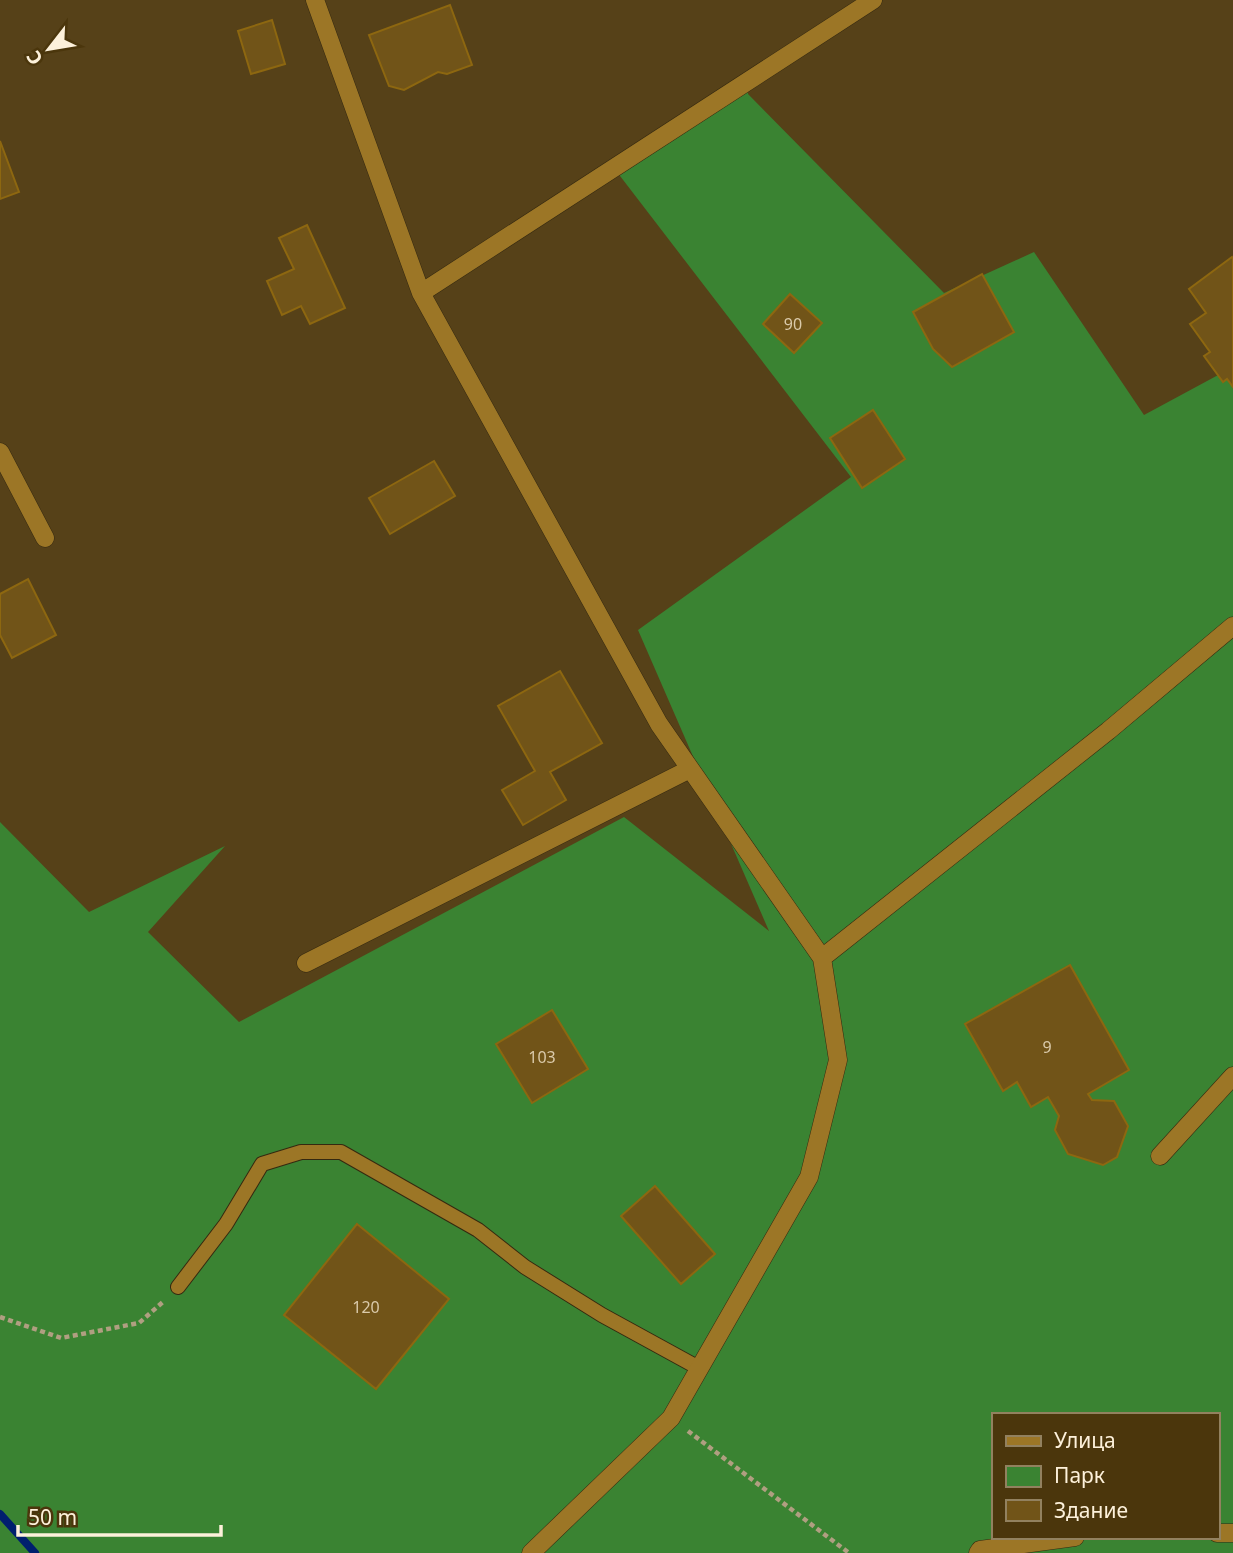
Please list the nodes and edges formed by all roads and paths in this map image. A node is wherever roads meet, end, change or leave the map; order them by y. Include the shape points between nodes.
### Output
1 (315, 0) edge
2 (873, 0) edge
3 (421, 293) junction
4 (0, 452) edge
5 (45, 538) dead end
6 (1233, 626) edge
7 (690, 769) junction
8 (822, 958) junction
9 (306, 963) dead end
10 (1233, 1076) edge
11 (1160, 1156) dead end
12 (178, 1287) joint
13 (0, 1317) edge
14 (697, 1367) junction
15 (671, 1418) junction
16 (1061, 1539) edge
17 (531, 1553) edge
18 (849, 1553) edge
19 (978, 1553) edge

1 - 3 street
2 - 3 street
3 - 7 street via 659,724
4 - 5 street
6 - 8 street
7 - 8 street
7 - 9 street
8 - 14 street via 838,1060 809,1177
10 - 11 street
12 - 13 path via 139,1323 61,1338
12 - 14 lane via 226,1224 262,1164 301,1152 341,1152 478,1230 525,1267 602,1315
14 - 15 street
15 - 17 street
15 - 18 path
16 - 19 street

